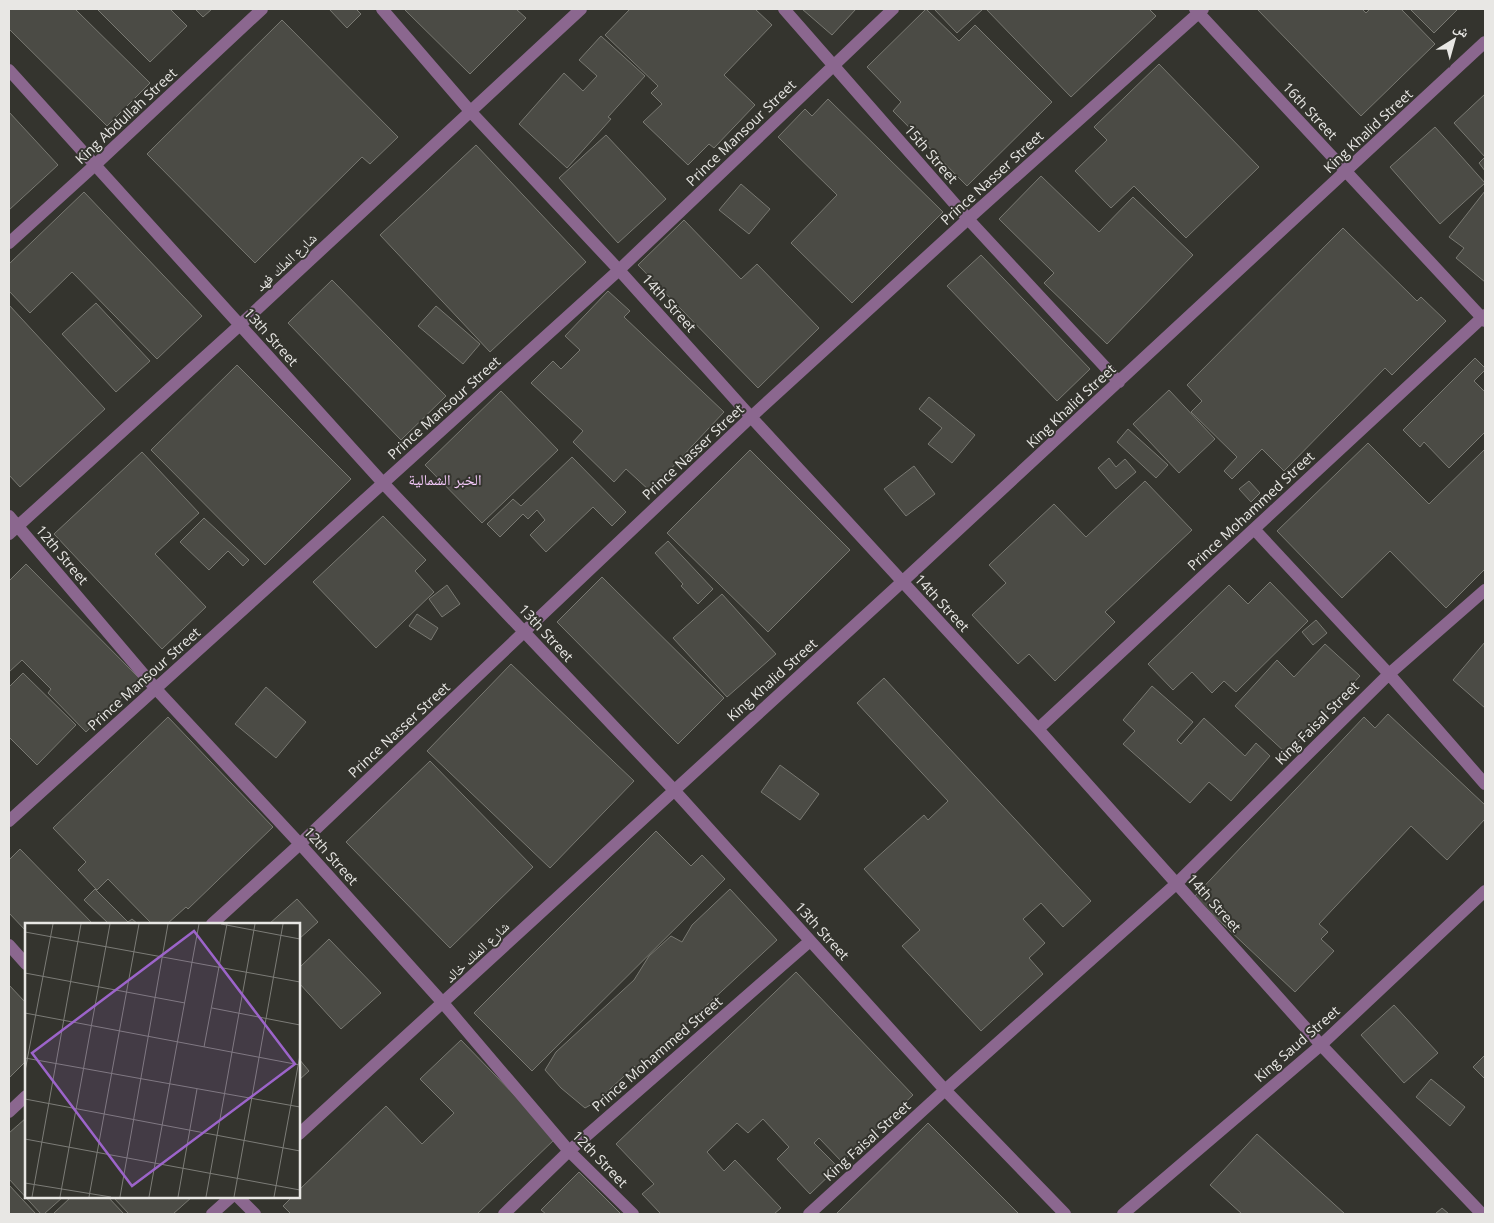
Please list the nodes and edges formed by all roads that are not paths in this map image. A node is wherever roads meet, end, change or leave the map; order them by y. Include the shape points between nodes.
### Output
1 (262, 9) edge
2 (382, 9) edge
3 (581, 9) edge
4 (784, 9) edge
5 (893, 9) edge
6 (1199, 10) edge
7 (1485, 42) edge
8 (834, 64) junction
9 (9, 70) edge
10 (470, 111) junction
11 (95, 165) junction
12 (1346, 172) junction
13 (968, 219) junction
14 (9, 243) edge
15 (619, 270) junction
16 (1484, 318) edge
17 (240, 325) junction
18 (1119, 382) junction
19 (752, 417) junction
20 (383, 483) junction
21 (12, 525) edge
22 (1254, 529) junction
23 (902, 582) junction
24 (1485, 590) edge
25 (524, 632) junction
26 (1389, 674) junction
27 (156, 689) junction
28 (1038, 729) junction
29 (1485, 784) edge
30 (674, 790) junction
31 (9, 821) edge
32 (300, 844) junction
33 (1176, 884) junction
34 (1485, 891) edge
35 (213, 923) edge
36 (810, 940) junction
37 (9, 945) edge
38 (25, 963) edge
39 (443, 1003) junction
40 (1321, 1044) junction
41 (945, 1090) junction
42 (25, 1097) edge
43 (9, 1112) edge
44 (300, 1133) edge
45 (569, 1151) junction
46 (229, 1198) edge
47 (239, 1198) edge
48 (212, 1214) edge
49 (255, 1214) edge
50 (504, 1214) edge
51 (633, 1214) edge
52 (809, 1214) edge
53 (1065, 1214) edge
54 (1123, 1214) edge
55 (1482, 1214) edge

1 - 11 street, King Abdullah Street
2 - 10 street, 14th Street
3 - 10 street, شارع الملك فهد
4 - 8 street, 15th Street
5 - 8 street, Prince Mansour Street
6 - 12 street, 16th Street
6 - 13 street, Prince Nasser Street
7 - 12 street, King Khalid Street
8 - 13 street, 15th Street
8 - 15 street, Prince Mansour Street
9 - 11 street, 13th Street
10 - 15 street, 14th Street
10 - 17 street, شارع الملك فهد
11 - 14 street, King Abdullah Street
11 - 17 street, 13th Street
12 - 16 street, 16th Street
12 - 18 street, King Khalid Street
13 - 18 street, 15th Street
13 - 19 street, Prince Nasser Street
15 - 19 street, 14th Street
15 - 20 street, Prince Mansour Street
16 - 22 street, Prince Mohammed Street
17 - 20 street, 13th Street
17 - 21 street, شارع الملك فهد
18 - 23 street, King Khalid Street
19 - 23 street, 14th Street
19 - 25 street, Prince Nasser Street
20 - 25 street, 13th Street
20 - 27 street, Prince Mansour Street
21 - 27 street, 12th Street
22 - 26 street
22 - 28 street, Prince Mohammed Street
23 - 28 street, 14th Street
23 - 30 street, King Khalid Street
24 - 26 street, King Faisal Street
25 - 30 street, 13th Street
25 - 32 street, Prince Nasser Street
26 - 29 street
26 - 33 street, King Faisal Street
27 - 31 street, Prince Mansour Street
27 - 32 street, 12th Street
28 - 33 street, 14th Street
30 - 36 street, 13th Street
30 - 39 street, شارع الملك خالد
32 - 35 street, Prince Nasser Street
32 - 39 street, 12th Street
33 - 40 street, 14th Street
33 - 41 street, King Faisal Street
34 - 40 street, King Saud Street
36 - 41 street, 13th Street
36 - 45 street, Prince Mohammed Street
37 - 38 street
39 - 44 street, شارع الملك خالد
39 - 45 street, 12th Street
40 - 54 street, King Saud Street
40 - 55 street, 14th Street
41 - 52 street, King Faisal Street
41 - 53 street, 13th Street
42 - 43 street
45 - 50 street, Prince Mohammed Street
45 - 51 street, 12th Street
46 - 48 street
47 - 49 street

